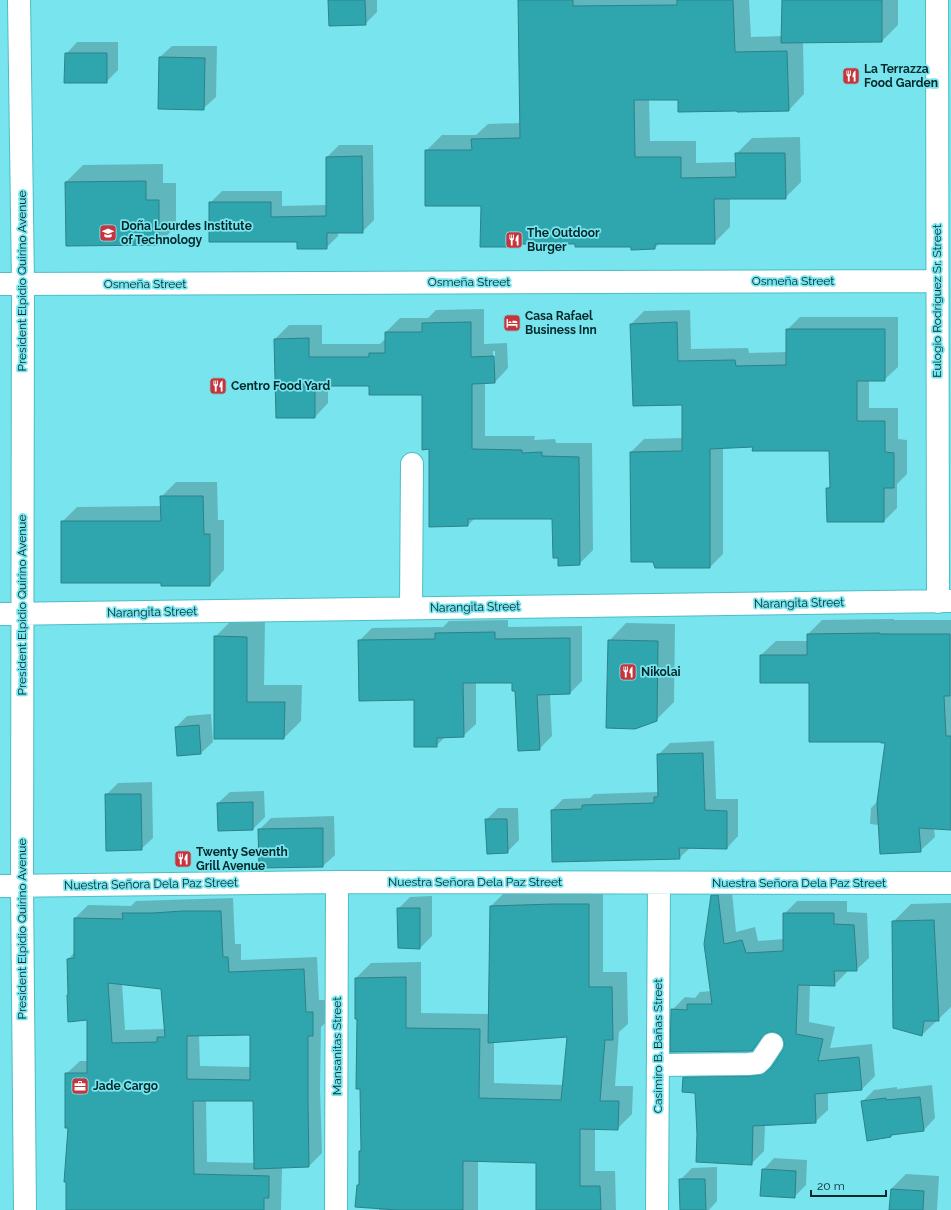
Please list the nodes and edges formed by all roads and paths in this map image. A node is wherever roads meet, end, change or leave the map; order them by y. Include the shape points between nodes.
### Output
1 (19, 0) edge
2 (937, 0) edge
3 (937, 281) junction
4 (0, 284) edge
5 (23, 284) junction
6 (412, 464) dead end
7 (944, 602) edge
8 (411, 608) junction
9 (0, 614) edge
10 (22, 614) junction
11 (338, 882) junction
12 (659, 883) junction
13 (951, 883) edge
14 (22, 885) junction
15 (0, 886) edge
16 (772, 1044) dead end
17 (658, 1065) junction
18 (25, 1210) edge
19 (336, 1210) edge
20 (657, 1210) edge

1 - 5 street, President Elpidio Quirino Avenue
2 - 3 street, Eulogio Rodriguez Sr. Street
3 - 5 street, Osmeña Street
3 - 7 street, Eulogio Rodriguez Sr. Street
4 - 5 street, Osmeña Street
5 - 10 street, President Elpidio Quirino Avenue
6 - 8 street
7 - 8 street, Narangita Street
8 - 10 street, Narangita Street
9 - 10 street, Narangita Street
10 - 14 street, President Elpidio Quirino Avenue
11 - 12 street, Nuestra Señora Dela Paz Street
11 - 14 street, Nuestra Señora Dela Paz Street
11 - 19 street, Mansanitas Street
12 - 13 street, Nuestra Señora Dela Paz Street
12 - 17 street, Casimiro B. Bañas Street
14 - 15 street, Nuestra Señora Dela Paz Street
14 - 18 street, President Elpidio Quirino Avenue
16 - 17 street via 758,1063
17 - 20 street, Casimiro B. Bañas Street

